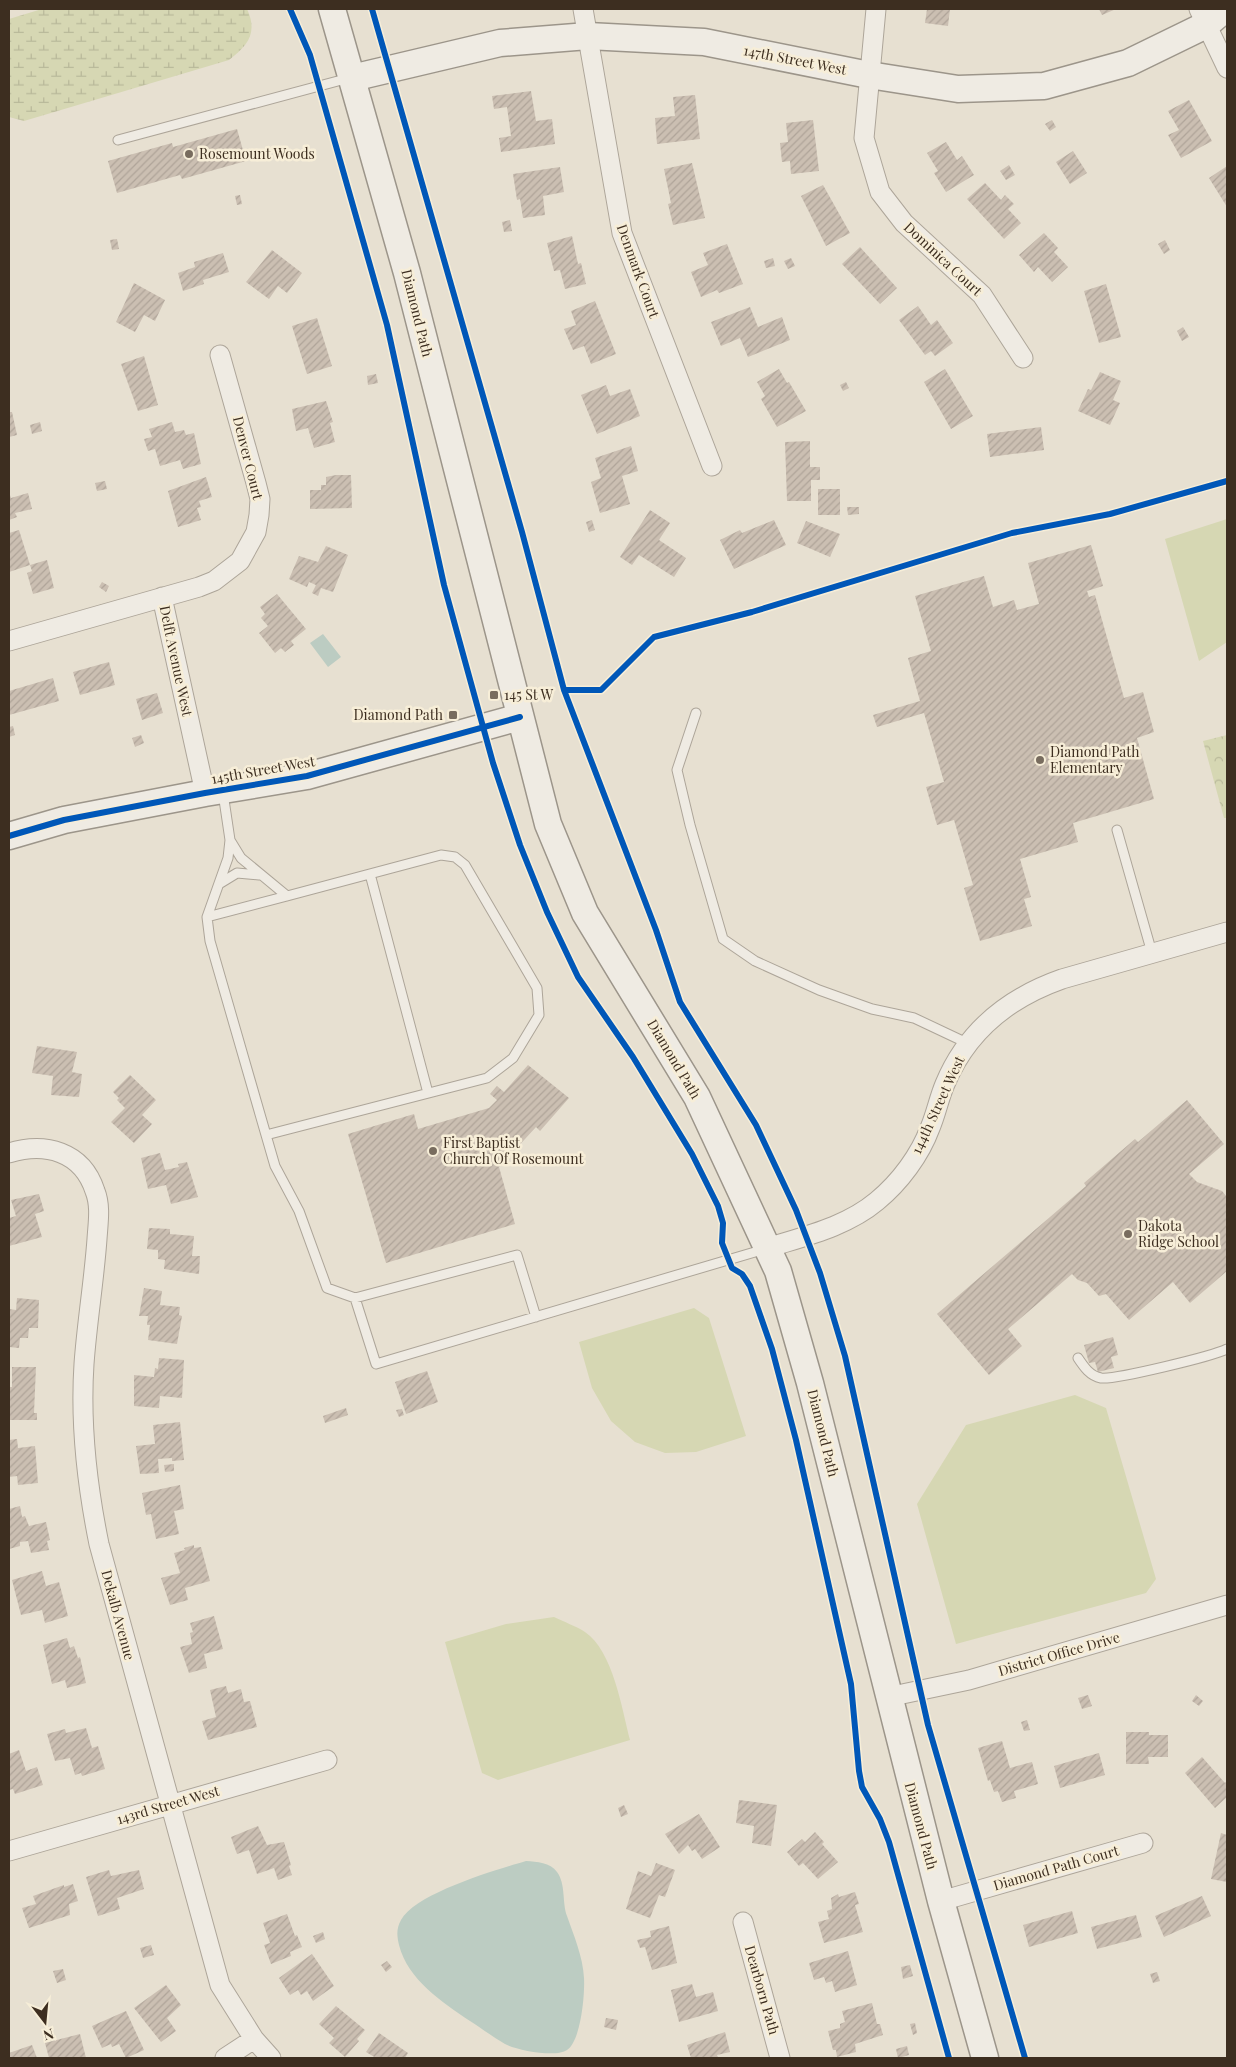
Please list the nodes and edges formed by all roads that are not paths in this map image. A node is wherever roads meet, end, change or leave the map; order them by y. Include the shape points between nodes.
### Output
1 (332, 9) edge
2 (583, 9) edge
3 (876, 9) edge
4 (1210, 14) edge
5 (588, 36) junction
6 (1227, 68) edge
7 (869, 75) junction
8 (352, 78) junction
9 (118, 140) dead end
10 (220, 355) dead end
11 (1023, 358) dead end
12 (712, 466) dead end
13 (162, 597) junction
14 (9, 641) edge
15 (696, 713) dead end
16 (520, 717) junction
17 (214, 792) junction
18 (1117, 830) dead end
19 (9, 836) edge
20 (230, 840) junction
21 (259, 874) junction
22 (370, 874) junction
23 (219, 884) junction
24 (287, 896) junction
25 (208, 917) junction
26 (1227, 932) edge
27 (1152, 954) junction
28 (968, 1043) junction
29 (428, 1093) junction
30 (266, 1135) junction
31 (9, 1153) edge
32 (767, 1248) junction
33 (356, 1298) junction
34 (536, 1317) junction
35 (1227, 1349) edge
36 (1078, 1358) dead end
37 (1227, 1605) edge
38 (888, 1697) junction
39 (327, 1760) dead end
40 (170, 1805) junction
41 (1143, 1842) dead end
42 (9, 1851) edge
43 (941, 1901) junction
44 (743, 1922) dead end
45 (254, 2039) junction
46 (224, 2058) edge
47 (271, 2058) edge
48 (780, 2058) edge
49 (985, 2058) edge

1 - 8 street, Diamond Path
2 - 5 street, Denmark Court
3 - 7 street, Dominica Court
4 - 6 street
4 - 7 street, 147th Street West via 1128,63 1044,86 958,89
5 - 7 street, 147th Street West via 704,42
5 - 8 street, 147th Street West via 500,43
5 - 12 street, Denmark Court via 622,234
7 - 11 street, Dominica Court via 864,138 880,192 904,223 982,295
8 - 9 lane
8 - 16 street, Diamond Path via 407,273
10 - 13 street, Denver Court via 260,499 256,532 240,561 214,581
13 - 14 street, Delft Avenue West
13 - 17 street, Delft Avenue West
15 - 28 lane via 677,770 724,939 755,961 819,990 872,1009 914,1018
16 - 17 street, 145th Street West via 307,776
16 - 32 street, Diamond Path via 548,824 585,912 697,1097
17 - 19 street, 145th Street West via 64,820
17 - 20 lane
18 - 27 lane
20 - 21 lane via 241,858
20 - 23 lane
21 - 23 lane via 237,873
21 - 24 lane
22 - 24 lane
22 - 29 lane
22 - 29 lane via 441,855 455,857 465,865 538,988 539,1015 513,1058 487,1078
23 - 25 lane
24 - 25 lane
25 - 30 lane via 210,941
26 - 27 street, 144th Street West
27 - 28 street, 144th Street West via 1040,987 1019,997 982,1026
28 - 32 street, 144th Street West via 945,1084 920,1148 894,1185 877,1201 838,1225
29 - 30 lane
30 - 33 lane via 275,1166 299,1211 327,1288
31 - 40 street, Dekalb Avenue via 33,1148 69,1157 89,1177 95,1191 98,1204 96,1255 84,1367 84,1438 92,1509
32 - 34 lane
32 - 38 street, Diamond Path via 778,1271 810,1383
33 - 34 lane via 517,1255
33 - 34 lane via 376,1364
35 - 36 lane via 1131,1374 1101,1378 1087,1371
37 - 38 street, District Office Drive via 969,1680
38 - 43 street, Diamond Path
39 - 40 street, 143rd Street West
40 - 42 street, 143rd Street West
40 - 45 street, Dekalb Avenue via 220,1985
41 - 43 street, Diamond Path Court
43 - 49 street, Diamond Path
44 - 48 street, Dearborn Path
45 - 46 street
45 - 47 street, Dekalb Avenue

